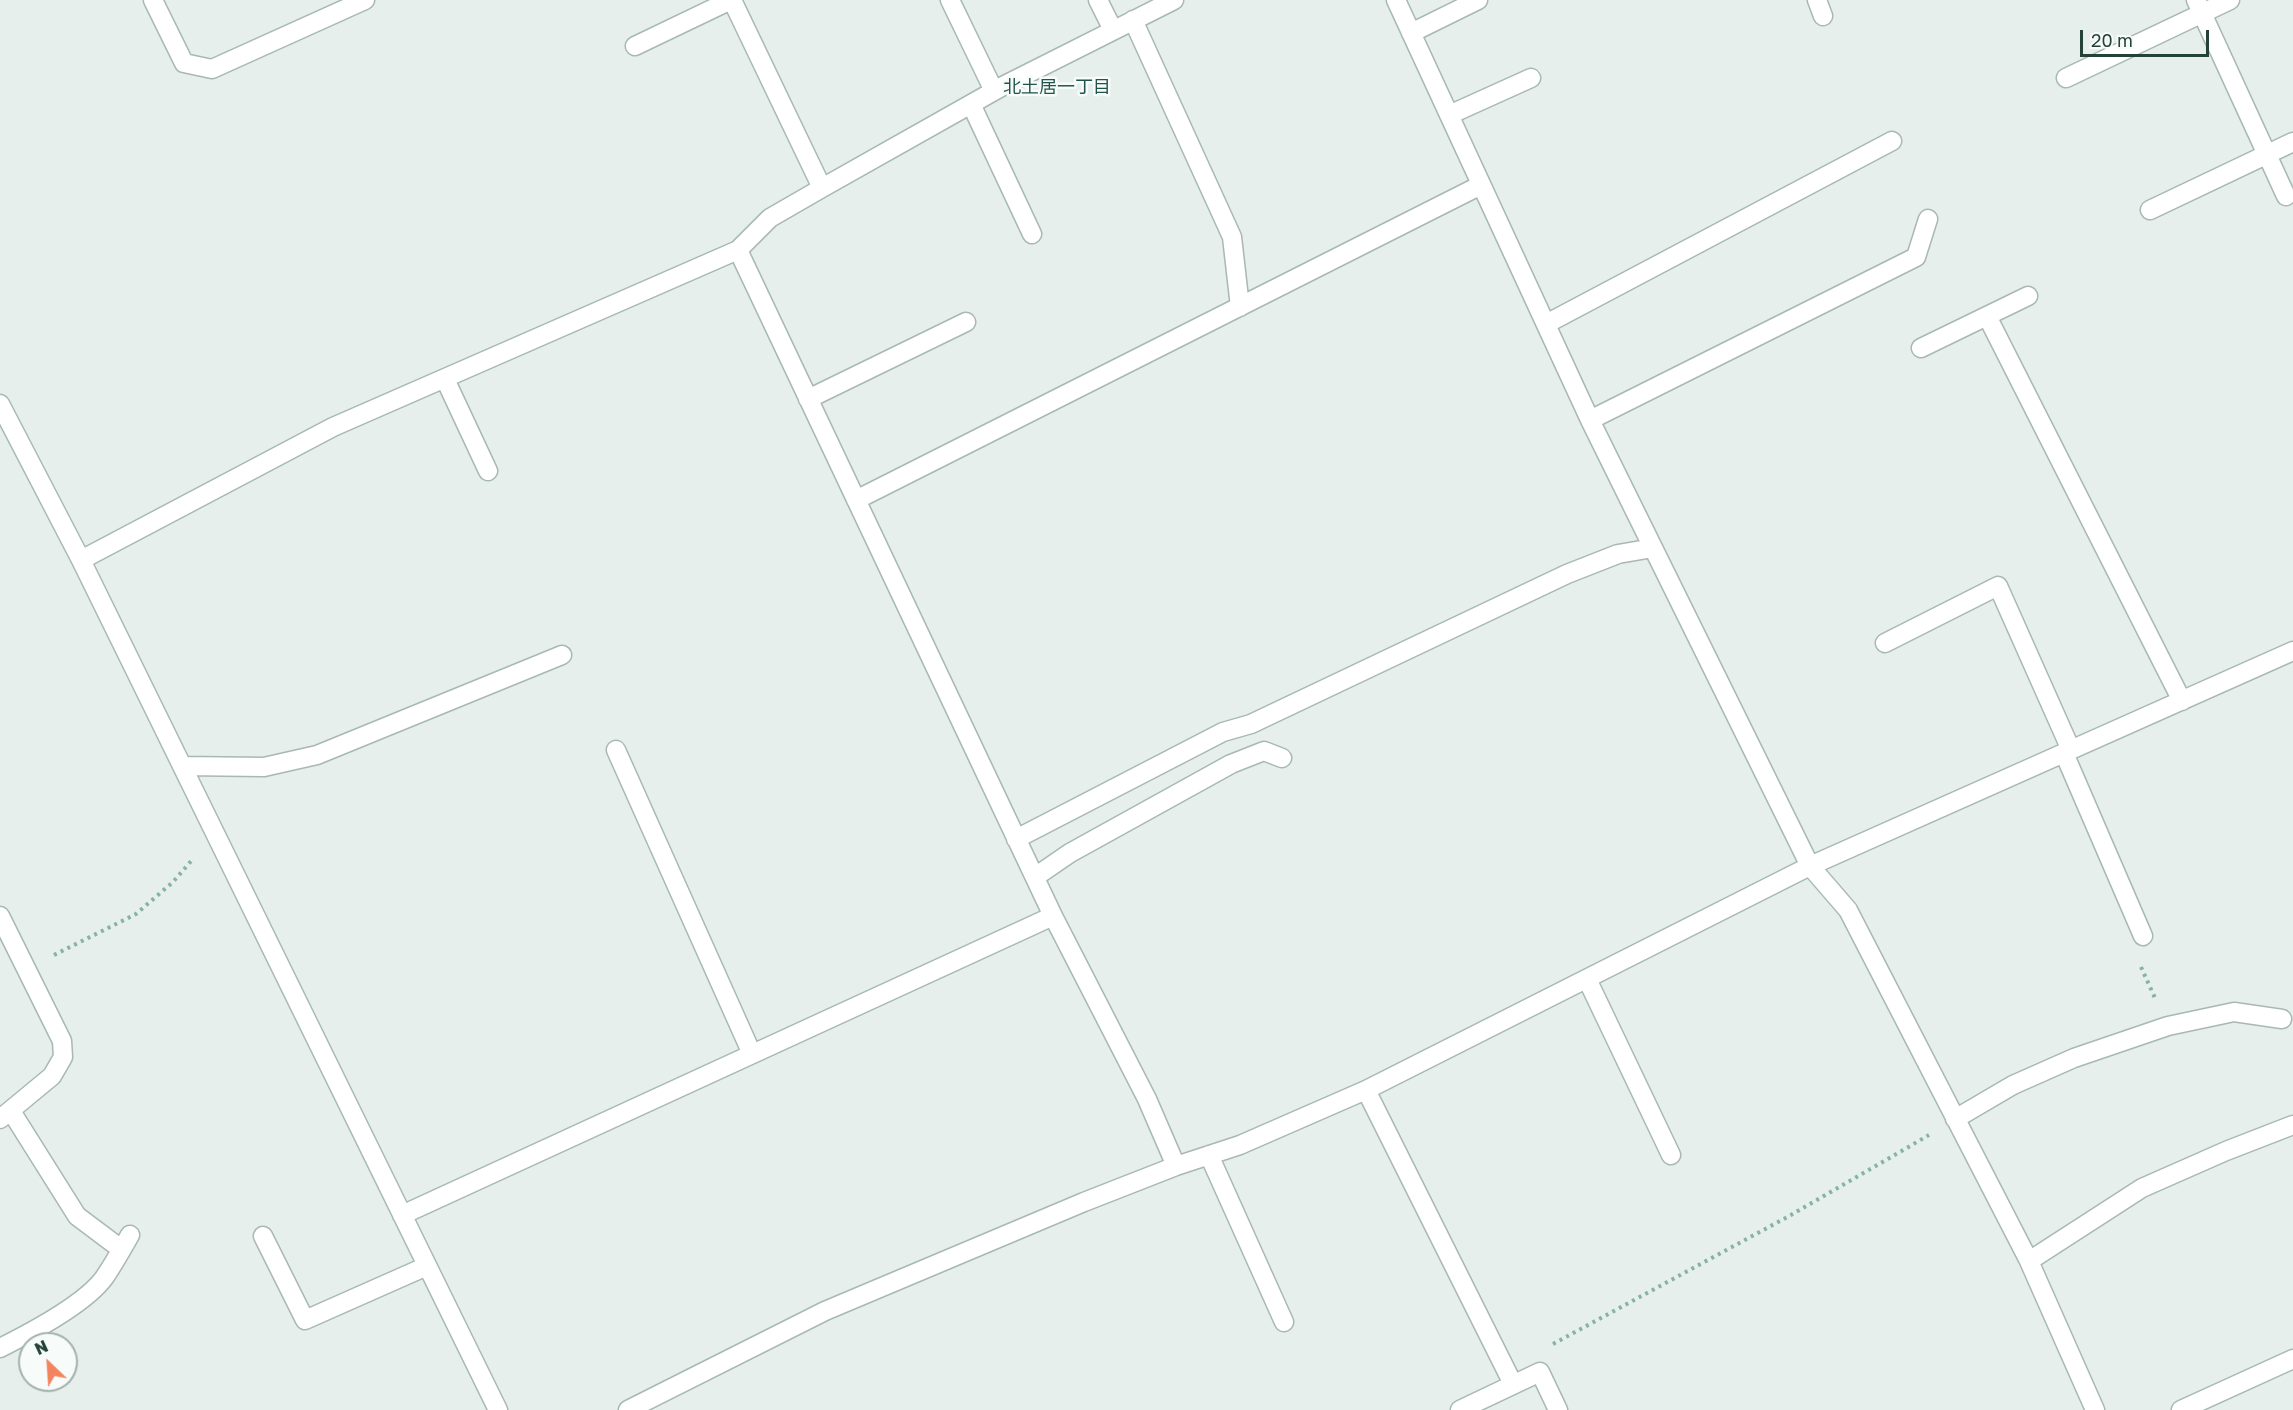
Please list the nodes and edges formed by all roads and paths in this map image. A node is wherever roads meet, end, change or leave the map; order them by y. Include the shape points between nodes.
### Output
1 (153, 0) edge
2 (365, 0) edge
3 (731, 0) edge
4 (950, 0) edge
5 (1098, 0) edge
6 (1174, 0) edge
7 (1396, 0) edge
8 (1478, 0) edge
9 (2230, 0) edge
10 (2199, 7) edge
11 (1133, 20) junction
12 (1113, 30) junction
13 (1411, 33) junction
14 (635, 46) dead end
15 (1531, 78) dead end
16 (2066, 78) dead end
17 (994, 91) junction
18 (971, 104) junction
19 (1449, 115) junction
20 (1892, 141) dead end
21 (2293, 142) edge
22 (2267, 154) junction
23 (1481, 185) junction
24 (822, 188) junction
25 (2286, 196) dead end
26 (2150, 210) dead end
27 (1928, 219) dead end
28 (1032, 234) dead end
29 (738, 250) junction
30 (2028, 296) dead end
31 (1240, 307) junction
32 (1987, 316) junction
33 (966, 322) dead end
34 (1546, 324) junction
35 (1921, 348) dead end
36 (445, 379) junction
37 (808, 399) junction
38 (0, 404) edge
39 (1590, 420) junction
40 (488, 471) dead end
41 (856, 500) junction
42 (1653, 548) junction
43 (81, 560) junction
44 (1885, 643) dead end
45 (2293, 651) edge
46 (562, 655) dead end
47 (2181, 701) junction
48 (1251, 724) junction
49 (616, 750) dead end
50 (1263, 751) junction
51 (2067, 752) junction
52 (1282, 758) dead end
53 (182, 766) junction
54 (214, 833) junction
55 (1016, 839) junction
56 (1810, 866) junction
57 (1035, 878) junction
58 (0, 916) edge
59 (1053, 916) junction
60 (2143, 936) joint
61 (26, 969) junction
62 (1587, 979) junction
63 (2282, 1019) dead end
64 (2168, 1026) junction
65 (752, 1054) junction
66 (1366, 1090) junction
67 (5, 1115) edge
68 (1955, 1119) junction
69 (2293, 1125) edge
70 (1209, 1155) junction
71 (1671, 1155) dead end
72 (1176, 1166) junction
73 (402, 1215) junction
74 (263, 1236) dead end
75 (2029, 1261) junction
76 (427, 1266) junction
77 (1284, 1322) dead end
78 (0, 1348) edge
79 (2293, 1359) edge
80 (1509, 1377) junction
81 (498, 1410) edge
82 (628, 1410) edge
83 (1460, 1410) edge
84 (1558, 1410) edge
85 (2095, 1410) edge
86 (2181, 1410) edge

1 - 2 street via 184,63 212,69
3 - 14 street
3 - 24 street
4 - 17 street
5 - 12 street
6 - 11 street
7 - 13 street
8 - 13 street
9 - 10 street
10 - 16 street
10 - 22 street
11 - 12 street
11 - 31 street via 1232,237
12 - 17 street
13 - 19 street
15 - 19 street
17 - 18 street
18 - 24 street
18 - 28 street
19 - 23 street
20 - 34 street
21 - 22 street
22 - 25 street
22 - 26 street
23 - 31 street
23 - 34 street
24 - 29 street via 770,218
27 - 39 street via 1916,257
29 - 36 street
29 - 37 street
30 - 32 street
31 - 41 street
32 - 35 street
32 - 47 street
33 - 37 street
34 - 39 street
36 - 40 street
36 - 43 street via 333,427
37 - 41 street
38 - 43 street
39 - 42 street
41 - 55 street
42 - 48 street via 1618,554 1567,574
42 - 56 street
43 - 53 street
44 - 51 street via 1998,586
45 - 47 street
46 - 53 street via 317,755 264,766
47 - 51 street
48 - 50 street
48 - 55 street via 1223,732
49 - 65 street
50 - 52 street
50 - 57 street via 1231,764 1070,852
51 - 56 street
51 - 60 street
53 - 54 street
54 - 61 path via 173,882 136,914
54 - 73 street
55 - 57 street
56 - 62 street
56 - 68 street via 1848,910
57 - 59 street
58 - 61 street
59 - 65 street
59 - 72 street via 1147,1099
60 - 64 path via 2137,958
61 - 67 street via 62,1041 63,1057 52,1076
62 - 66 street
62 - 71 street
63 - 64 street via 2234,1012
64 - 68 street via 2023,1080
65 - 73 street
66 - 70 street
66 - 80 street
67 - 78 street via 77,1216 126,1242 102,1280 73,1306
68 - 75 street
68 - 80 path
69 - 75 street via 2142,1188
70 - 72 street
70 - 77 street
72 - 82 street via 825,1311
73 - 76 street
74 - 76 street via 305,1320
75 - 85 street
76 - 81 street
79 - 86 street
80 - 83 street
80 - 84 street via 1540,1372

